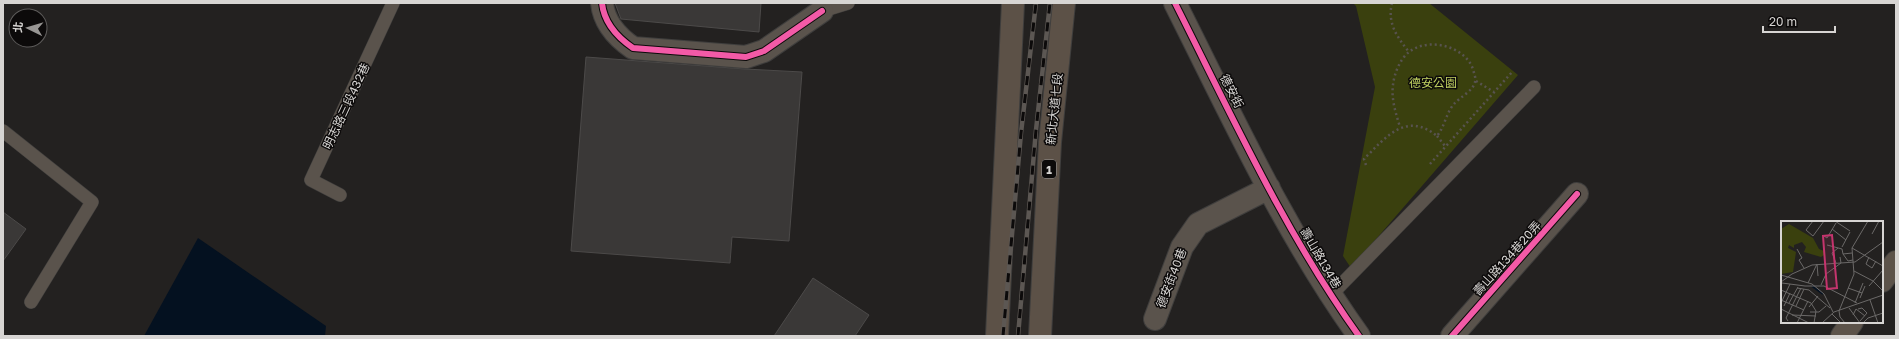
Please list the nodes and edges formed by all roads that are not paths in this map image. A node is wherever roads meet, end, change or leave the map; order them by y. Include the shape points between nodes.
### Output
1 (394, 3) edge
2 (602, 3) edge
3 (848, 3) edge
4 (1013, 3) edge
5 (1064, 3) edge
6 (1175, 3) edge
7 (822, 11) joint
8 (1534, 87) dead end
9 (3, 131) edge
10 (1269, 188) junction
11 (1578, 194) dead end
12 (340, 195) dead end
13 (1896, 262) edge
14 (1883, 280) edge
15 (1330, 296) junction
16 (31, 302) dead end
17 (1155, 319) dead end
18 (1851, 323) edge
19 (997, 336) edge
20 (1040, 336) edge
21 (1359, 336) edge
22 (1452, 336) edge
23 (1842, 336) edge

1 - 12 lane, 明志路三段432巷 via 311,180
2 - 7 street via 608,22 618,38 633,48 746,57 764,51
3 - 7 lane
4 - 19 main road
5 - 20 main road, 新北大道七段 / 1 via 1050,142
6 - 10 street, 德安街
8 - 15 lane
9 - 16 lane via 92,202
10 - 15 street, 壽山路134巷
10 - 17 street, 德安街40巷 via 1198,224 1182,248
11 - 22 street, 壽山路134巷20弄
13 - 14 street
15 - 21 street, 壽山路134巷
18 - 23 street

